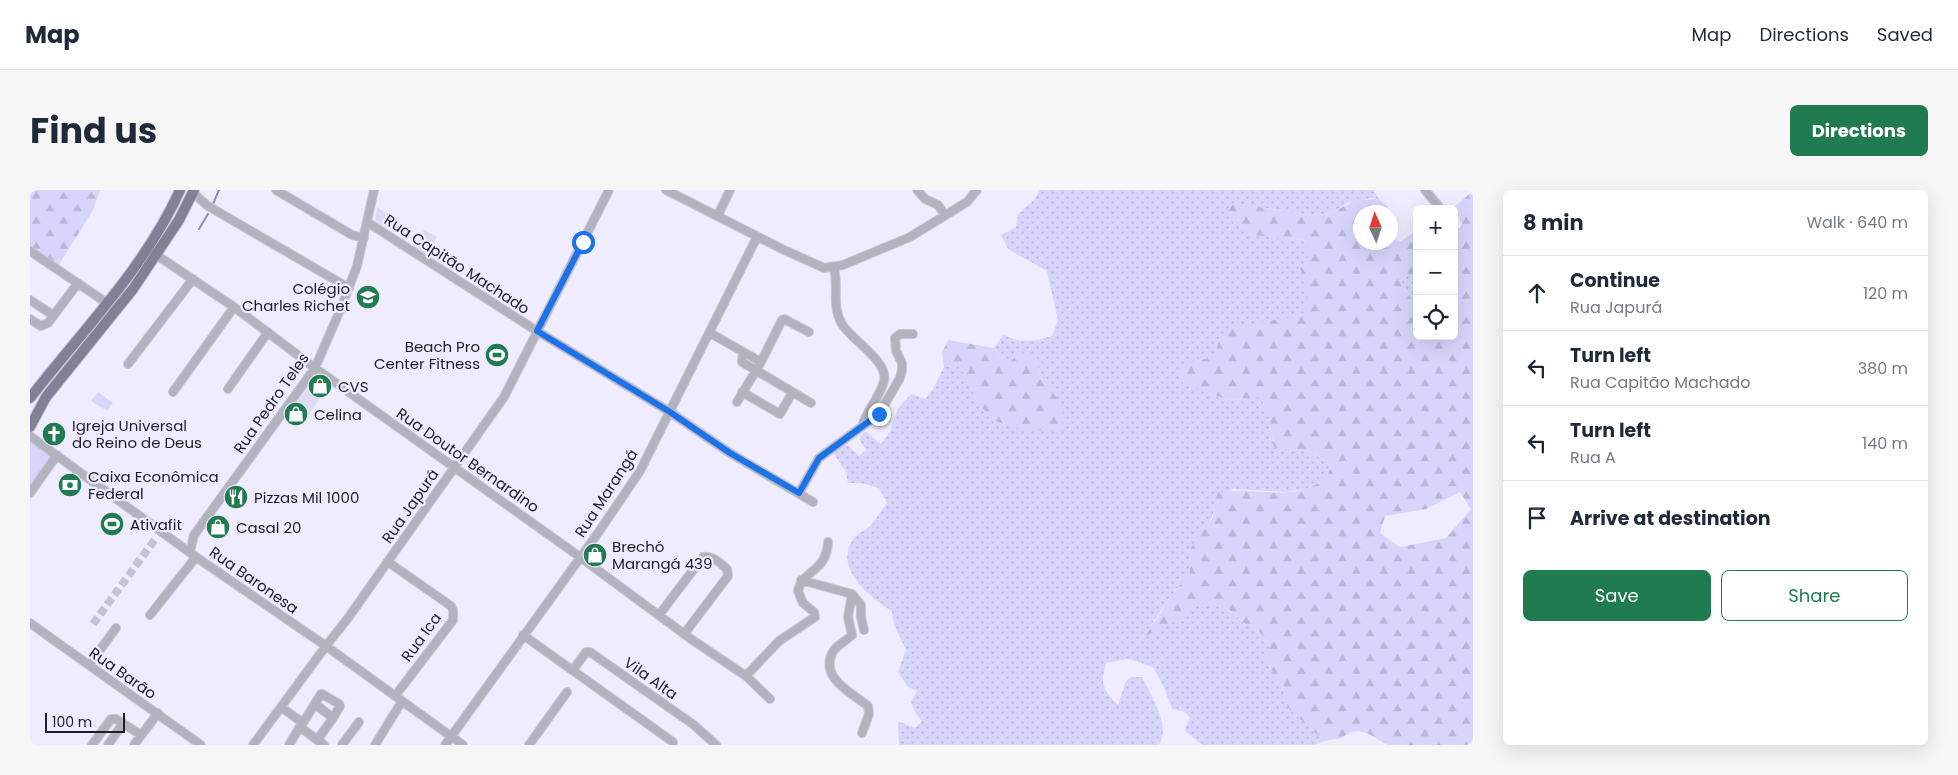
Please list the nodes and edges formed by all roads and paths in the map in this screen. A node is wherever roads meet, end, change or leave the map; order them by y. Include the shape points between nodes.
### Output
1 (180, 190) edge
2 (276, 190) edge
3 (374, 190) edge
4 (609, 190) edge
5 (666, 190) edge
6 (730, 190) edge
7 (917, 190) edge
8 (977, 190) edge
9 (1425, 190) edge
10 (194, 191) edge
11 (1438, 205) edge
12 (718, 215) junction
13 (945, 215) junction
14 (367, 222) junction
15 (757, 237) junction
16 (364, 238) junction
17 (146, 250) junction
18 (30, 251) edge
19 (156, 254) junction
20 (834, 268) junction
21 (193, 278) junction
22 (78, 283) junction
23 (349, 288) junction
24 (30, 300) edge
25 (107, 302) junction
26 (234, 307) junction
27 (53, 315) junction
28 (30, 319) edge
29 (537, 331) junction
30 (268, 332) junction
31 (809, 332) dead end
32 (710, 333) junction
33 (913, 334) dead end
34 (743, 352) junction
35 (762, 362) junction
36 (128, 364) dead end
37 (315, 368) junction
38 (756, 370) junction
39 (228, 389) dead end
40 (173, 392) dead end
41 (742, 392) junction
42 (792, 393) junction
43 (30, 398) edge
44 (737, 402) dead end
45 (810, 403) dead end
46 (670, 412) junction
47 (862, 426) junction
48 (30, 427) edge
49 (30, 436) edge
50 (57, 455) junction
51 (454, 467) junction
52 (30, 493) edge
53 (799, 493) junction
54 (813, 502) dead end
55 (194, 535) junction
56 (177, 542) junction
57 (828, 542) dead end
58 (193, 554) junction
59 (580, 557) junction
60 (388, 562) junction
61 (801, 580) junction
62 (852, 594) junction
63 (150, 615) dead end
64 (659, 615) junction
65 (30, 622) edge
66 (116, 628) dead end
67 (864, 630) dead end
68 (684, 634) junction
69 (522, 635) junction
70 (326, 646) junction
71 (88, 665) junction
72 (573, 670) junction
73 (746, 676) junction
74 (567, 692) dead end
75 (394, 696) junction
76 (770, 699) dead end
77 (402, 702) junction
78 (314, 704) junction
79 (281, 707) junction
80 (158, 713) junction
81 (333, 718) junction
82 (359, 722) dead end
83 (123, 723) junction
84 (301, 725) junction
85 (862, 732) dead end
86 (141, 735) junction
87 (451, 736) junction
88 (673, 742) dead end
89 (320, 743) edge
90 (92, 745) edge
91 (108, 745) edge
92 (134, 745) edge
93 (201, 745) edge
94 (253, 745) edge
95 (289, 745) edge
96 (342, 745) edge
97 (374, 745) edge
98 (444, 745) edge
99 (463, 745) edge
100 (529, 745) edge
101 (716, 745) edge

1 - 17 main road
2 - 16 street via 352,235
3 - 14 street, Rua Pedro Teles
4 - 29 street, Rua Japurá
5 - 12 street
6 - 12 street
7 - 13 street via 925,199 938,205
8 - 13 street via 967,202
9 - 11 street
10 - 19 main road
10 - 23 street via 208,206
12 - 15 street
13 - 20 street via 910,237
14 - 16 street, Rua Pedro Teles
14 - 29 street, Rua Capitão Machado
15 - 20 street via 824,268
15 - 32 street, Rua Marangá
16 - 23 street, Rua Pedro Teles
17 - 19 street, Rua Doutor Bernardino
17 - 25 main road
18 - 22 street
19 - 21 street, Rua Doutor Bernardino
19 - 48 main road via 133,289 46,397
20 - 47 street via 837,280 835,306 842,326 867,349 884,372 883,383
21 - 26 street, Rua Doutor Bernardino
21 - 36 street
22 - 25 street
22 - 27 street
23 - 37 street, Rua Pedro Teles
24 - 27 street
25 - 43 main road
26 - 30 street, Rua Doutor Bernardino
26 - 40 street
27 - 28 street via 42,326
29 - 46 street, Rua Capitão Machado
29 - 51 street, Rua Japurá via 504,397
30 - 37 street, Rua Doutor Bernardino
30 - 39 street
31 - 35 street via 783,319
32 - 34 street
32 - 46 street, Rua Marangá
33 - 47 street via 900,334 894,338 902,363 900,378 879,414
34 - 35 street
34 - 38 street via 742,362
35 - 38 street
37 - 51 street, Rua Doutor Bernardino
37 - 55 street, Rua Pedro Teles
38 - 41 street
38 - 42 street
41 - 42 street via 780,414
41 - 44 street
42 - 45 street
46 - 53 street, Rua Capitão Machado via 730,453
46 - 59 street, Rua Marangá via 640,471
47 - 53 street via 819,458
49 - 50 street, Rua Baronesa
50 - 52 street
50 - 56 street, Rua Baronesa via 159,534
51 - 59 street, Rua Doutor Bernardino
51 - 60 street, Rua Japurá
53 - 54 street, Rua Capitão Machado
55 - 56 street
55 - 58 street, Rua Pedro Teles
56 - 58 street, Rua Baronesa
57 - 61 street via 823,561
58 - 63 street
58 - 70 street, Rua Baronesa
59 - 64 street, Rua Doutor Bernardino
59 - 69 street, Rua Marangá
60 - 70 street, Rua Japurá
60 - 75 street, Rua Ica via 450,606 454,614 453,620
61 - 62 street
61 - 73 street via 798,595 815,617 779,641
62 - 67 street via 861,605
62 - 85 street via 848,617 852,635 834,651 830,666 840,686 868,706 870,714
64 - 68 street, Rua Doutor Bernardino
64 - 68 street via 703,557 720,562 727,569 728,576
65 - 71 street, Rua Barão
66 - 71 street
68 - 73 street, Rua Doutor Bernardino
69 - 72 street
69 - 87 street, Rua Marangá
70 - 75 street, Rua Baronesa
70 - 79 street, Rua Japurá
71 - 80 street, Rua Barão
72 - 88 street
72 - 101 street, Vila Alta via 586,652 590,652 694,725
73 - 76 street, Rua Doutor Bernardino
74 - 100 street
75 - 77 street, Rua Baronesa
77 - 87 street, Rua Baronesa
77 - 97 street
78 - 81 street
78 - 81 street via 323,693 339,704
78 - 84 street
79 - 84 street
79 - 94 street, Rua Japurá
80 - 86 street
80 - 93 street, Rua Barão
81 - 89 street
82 - 96 street
83 - 86 street
83 - 90 street via 110,719
83 - 91 street
84 - 89 street
84 - 95 street
86 - 92 street
87 - 98 street, Rua Marangá
87 - 99 street, Rua Baronesa

